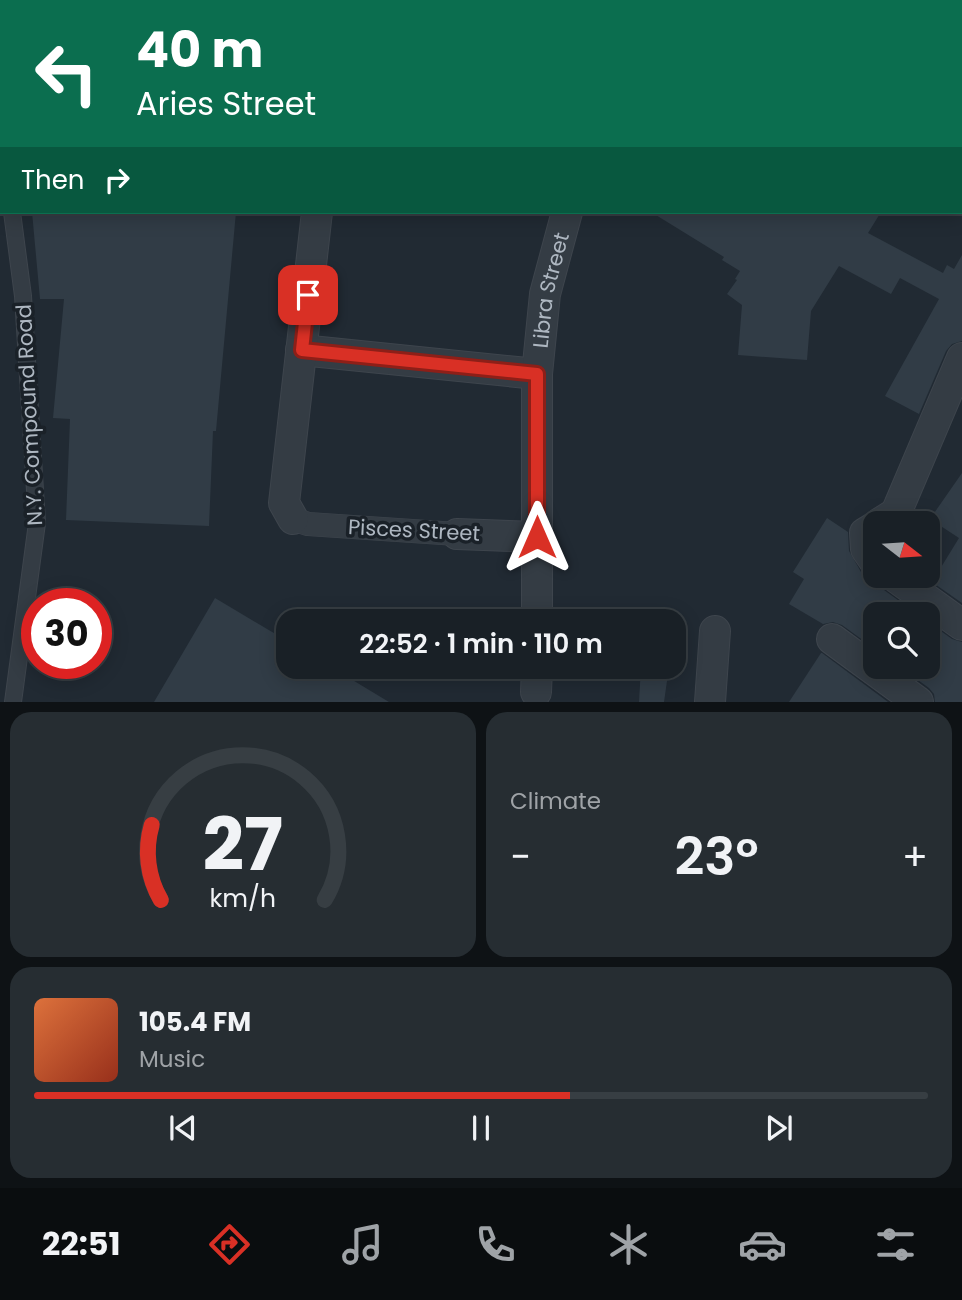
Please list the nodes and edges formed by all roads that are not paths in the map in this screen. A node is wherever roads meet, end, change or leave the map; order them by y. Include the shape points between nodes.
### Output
1 (12, 214) edge
2 (317, 214) edge
3 (562, 214) edge
4 (302, 350) junction
5 (962, 358) edge
6 (537, 374) junction
7 (897, 511) edge
8 (293, 519) joint
9 (457, 534) joint
10 (537, 537) junction
11 (911, 588) edge
12 (537, 609) edge
13 (962, 625) edge
14 (715, 631) dead end
15 (832, 639) dead end
16 (13, 702) edge
17 (710, 702) edge
18 (918, 702) edge

1 - 16 lane, N.Y. Compound Road via 23,296 37,523
2 - 4 street
3 - 6 street, Libra Street via 545,294
4 - 6 street
4 - 8 street via 284,503
5 - 7 street
6 - 10 street, Libra Street
8 - 9 street, Pisces Street via 308,524
9 - 10 street, Pisces Street
10 - 12 street, Libra Street
11 - 13 street
14 - 17 street
15 - 18 street

